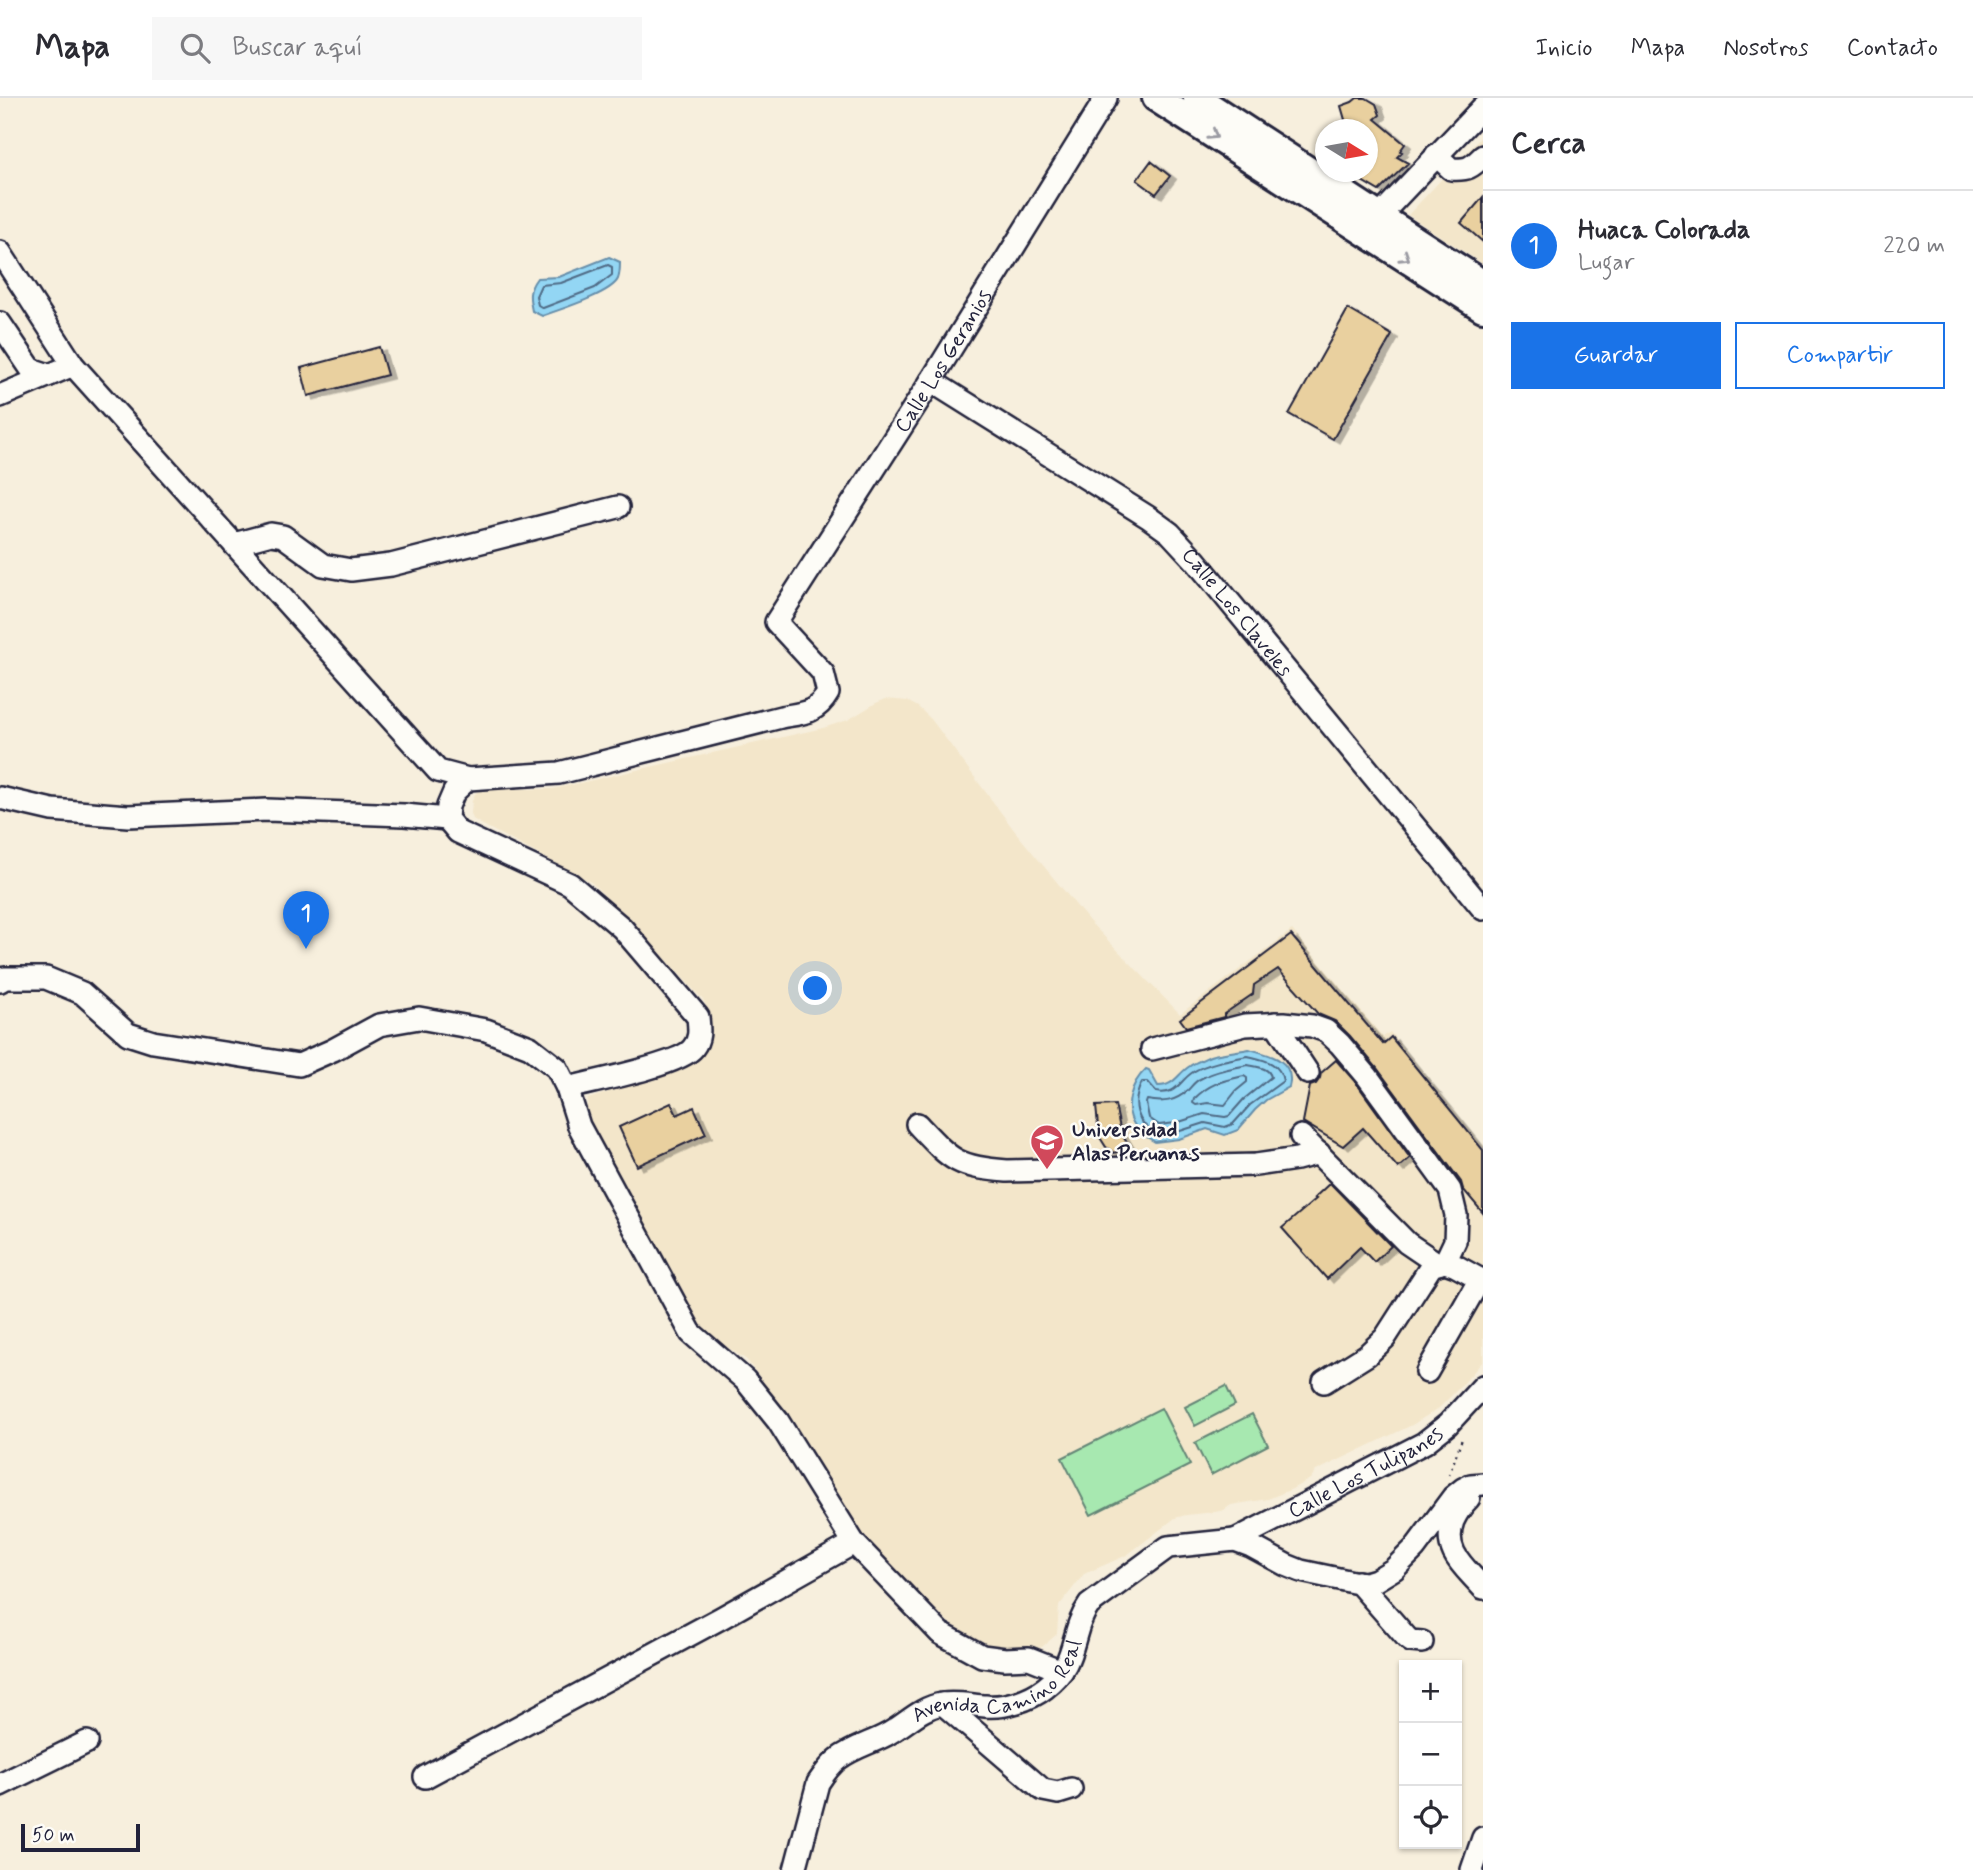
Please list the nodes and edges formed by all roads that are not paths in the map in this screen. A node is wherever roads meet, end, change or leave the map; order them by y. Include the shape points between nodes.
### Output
1 (1106, 98) edge
2 (1156, 98) edge
3 (1196, 98) edge
4 (1483, 107) edge
5 (1436, 155) junction
6 (1483, 156) edge
7 (1371, 224) junction
8 (0, 252) edge
9 (1483, 284) edge
10 (1483, 308) edge
11 (0, 323) edge
12 (73, 365) junction
13 (49, 375) junction
14 (931, 381) junction
15 (0, 396) edge
16 (618, 507) dead end
17 (234, 544) junction
18 (468, 779) junction
19 (0, 798) edge
20 (447, 819) junction
21 (1483, 909) edge
22 (0, 981) edge
23 (1275, 1023) junction
24 (1152, 1049) dead end
25 (1308, 1073) dead end
26 (568, 1088) junction
27 (918, 1124) dead end
28 (1301, 1136) dead end
29 (1319, 1153) junction
30 (1441, 1263) junction
31 (1482, 1280) edge
32 (1427, 1372) dead end
33 (1324, 1382) dead end
34 (1483, 1386) edge
35 (1483, 1484) edge
36 (1483, 1491) edge
37 (1235, 1540) junction
38 (854, 1543) junction
39 (1358, 1583) junction
40 (1483, 1588) edge
41 (1422, 1642) dead end
42 (1062, 1671) junction
43 (943, 1704) junction
44 (87, 1742) dead end
45 (425, 1777) dead end
46 (0, 1785) edge
47 (1071, 1789) dead end
48 (1483, 1838) edge
49 (795, 1870) edge
50 (1472, 1870) edge

1 - 14 street, Calle Los Geranios
2 -> 7 main road
3 - 7 main road
4 - 5 street
5 - 6 street via 1451,169 1462,170 1473,167
5 - 7 street
7 - 9 main road
7 -> 10 main road
8 - 12 street
11 - 13 street via 30,369
12 - 13 street
12 - 17 street
13 - 15 street
14 - 18 street, Calle Los Geranios via 776,622 824,673 828,694 822,704 812,711 559,773
14 - 21 street, Calle Los Claveles via 1170,533
16 - 17 street via 391,565 351,570 323,565 283,536 271,534
17 - 18 street via 438,771
18 - 20 street via 454,792
19 - 20 street via 52,810 128,816 267,810
20 - 26 street via 458,832 570,884 622,928 698,1017 700,1034 692,1050 657,1066
22 - 26 street via 46,978 82,993 128,1034 153,1042 299,1065 379,1025 419,1018 452,1023 530,1047 557,1068
23 - 24 street via 1245,1025
23 - 25 street
23 - 30 street via 1312,1026 1340,1044 1450,1190 1456,1215 1455,1241
26 - 38 street via 579,1126 691,1333 746,1380 778,1421
27 - 29 street via 947,1156 979,1169 1256,1165
28 - 29 street
29 - 30 street via 1407,1243
30 - 31 street
30 - 33 street via 1425,1274 1377,1347
31 - 32 street
34 - 37 street, Calle Los Tulipanes via 1424,1443
35 - 39 street via 1471,1485 1453,1497 1394,1569 1376,1580
36 - 40 street via 1459,1510 1449,1542
37 - 39 street via 1301,1571
37 - 42 street, Avenida Camino Real via 1168,1547 1096,1598 1082,1615
38 - 42 street via 940,1633 982,1656 1029,1658
38 - 45 street
39 - 41 street via 1407,1638
42 - 43 street, Avenida Camino Real via 1042,1691 1001,1706
43 - 47 street via 1037,1786 1051,1793
43 - 49 street, Avenida Camino Real via 832,1764 818,1783
44 - 46 street
48 - 50 street

